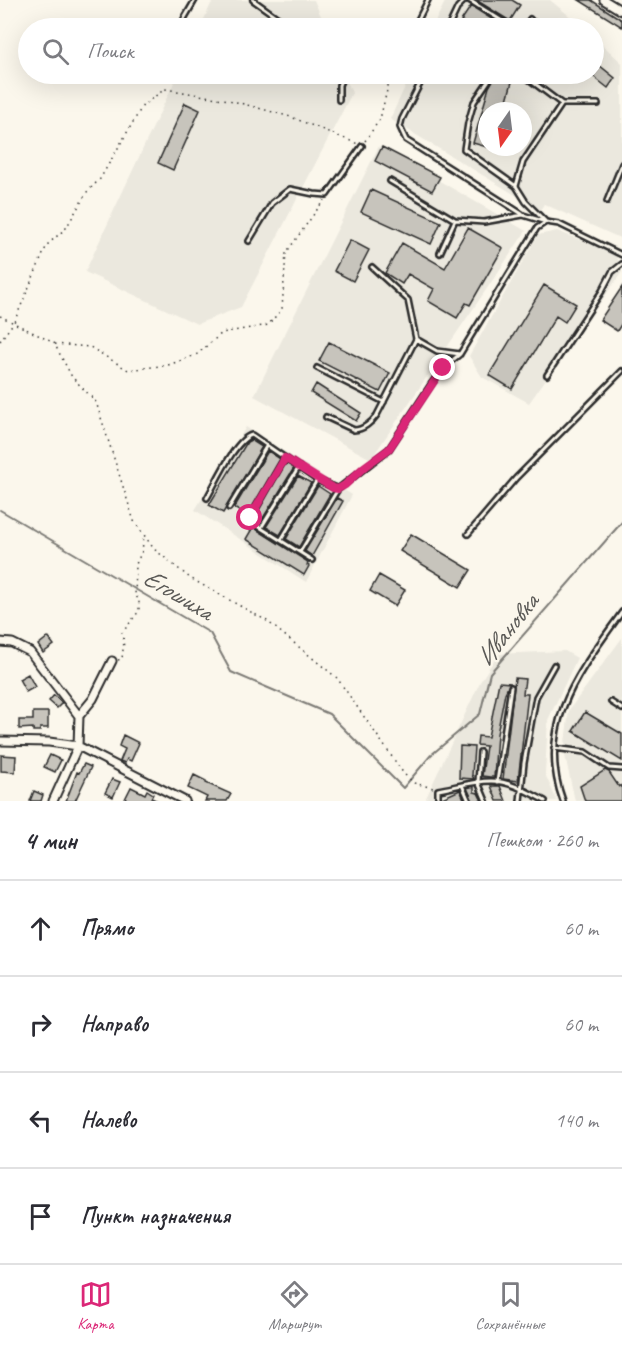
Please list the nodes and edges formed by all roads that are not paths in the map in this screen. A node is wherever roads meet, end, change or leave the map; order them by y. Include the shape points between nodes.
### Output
1 (195, 0) edge
2 (253, 0) edge
3 (428, 0) edge
4 (467, 0) edge
5 (604, 0) edge
6 (622, 11) edge
7 (185, 18) edge
8 (278, 18) edge
9 (419, 18) edge
10 (453, 18) edge
11 (497, 18) edge
12 (339, 84) edge
13 (420, 84) edge
14 (486, 84) edge
15 (535, 84) edge
16 (339, 100) dead end
17 (562, 104) junction
18 (598, 104) dead end
19 (362, 146) road end
20 (622, 164) edge
21 (390, 181) dead end
22 (516, 186) junction
23 (607, 201) dead end
24 (523, 215) junction
25 (455, 219) junction
26 (546, 222) junction
27 (249, 241) dead end
28 (440, 253) dead end
29 (622, 255) edge
30 (622, 264) edge
31 (372, 267) dead end
32 (416, 339) junction
33 (460, 354) junction
34 (317, 368) dead end
35 (622, 371) edge
36 (547, 375) dead end
37 (384, 402) junction
38 (326, 417) dead end
39 (267, 445) junction
40 (285, 458) junction
41 (299, 467) junction
42 (317, 480) junction
43 (338, 489) junction
44 (207, 498) dead end
45 (229, 508) dead end
46 (250, 518) dead end
47 (254, 523) dead end
48 (261, 528) junction
49 (468, 534) dead end
50 (281, 540) junction
51 (300, 552) junction
52 (312, 560) dead end
53 (622, 612) edge
54 (0, 642) edge
55 (112, 661) road end
56 (554, 665) dead end
57 (511, 687) dead end
58 (612, 702) dead end
59 (622, 709) edge
60 (79, 716) junction
61 (0, 741) edge
62 (78, 746) junction
63 (554, 748) junction
64 (480, 752) dead end
65 (622, 770) edge
66 (478, 782) junction
67 (497, 782) junction
68 (462, 785) junction
69 (523, 789) junction
70 (53, 801) edge
71 (185, 801) edge
72 (438, 801) edge
73 (469, 801) edge
74 (486, 801) edge
75 (520, 801) edge
76 (545, 801) edge
77 (563, 801) edge

1 - 7 lane
2 - 8 lane
3 - 9 lane
4 - 10 lane
4 - 11 lane
5 - 6 street
12 - 16 lane
13 - 24 lane via 400,127 406,140
14 - 22 lane via 474,102 464,149
15 - 17 lane
17 - 18 lane
17 - 22 lane via 523,162
19 - 27 lane via 327,195 290,189 272,204
20 - 23 lane
21 - 25 lane
22 - 26 lane
24 - 25 lane via 484,222
24 - 26 lane
25 - 28 lane
26 - 29 lane via 559,224
26 - 33 lane via 537,228
30 - 36 lane via 612,272
31 - 32 lane via 408,300
32 - 33 lane via 437,351
32 - 37 lane
33 - 43 lane via 437,375 389,449
34 - 37 lane
35 - 49 lane via 516,478
37 - 38 lane via 374,419 358,430
39 - 40 lane
39 - 44 lane via 252,435 246,436
39 - 45 lane
40 - 41 lane
40 - 46 lane
41 - 42 lane
41 - 48 lane
42 - 43 lane
42 - 50 lane
43 - 51 lane
47 - 48 lane
48 - 50 lane
50 - 51 lane
51 - 52 lane
53 - 63 lane via 582,668 558,721
54 - 60 street via 30,652
55 - 60 street via 93,699
56 - 69 lane via 536,698
57 - 67 lane
58 - 59 lane
60 - 62 street
61 - 62 street
62 - 70 street
62 - 71 street
63 - 65 lane via 585,752 609,768
63 - 77 lane via 557,784
64 - 66 lane
66 - 67 lane
66 - 68 lane
66 - 74 lane
67 - 69 lane
68 - 72 lane via 438,790
68 - 73 lane
69 - 75 lane
69 - 76 lane

